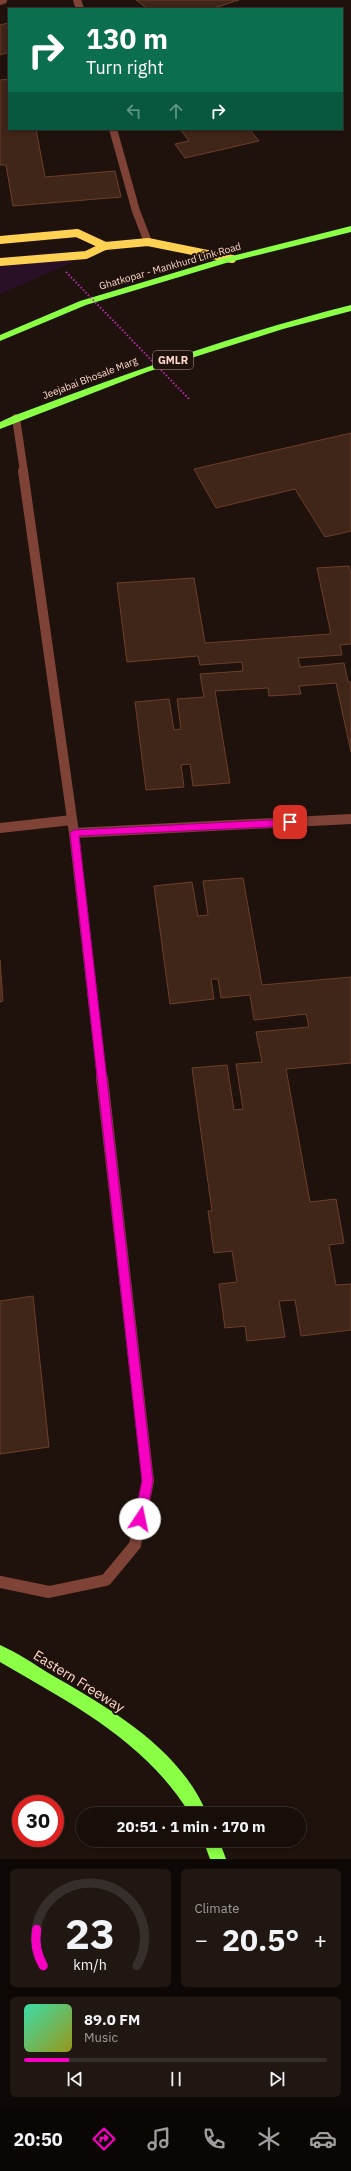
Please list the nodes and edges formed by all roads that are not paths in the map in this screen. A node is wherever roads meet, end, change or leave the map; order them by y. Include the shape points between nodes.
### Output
1 (3, 0) edge
2 (0, 1) edge
3 (113, 130) edge
4 (351, 229) edge
5 (0, 240) edge
6 (148, 242) junction
7 (105, 246) junction
8 (232, 259) junction
9 (0, 262) edge
10 (351, 308) edge
11 (0, 338) edge
12 (16, 418) junction
13 (0, 426) edge
14 (351, 819) edge
15 (72, 820) junction
16 (0, 828) edge
17 (74, 833) junction
18 (0, 1582) edge
19 (0, 1653) edge
20 (195, 1807) edge
21 (214, 1847) edge
22 (218, 1859) edge

1 - 2 street
3 - 6 street via 136,211
4 - 8 highway, Ghatkopar - Mankhurd Link Road
5 - 7 main road via 77,233
6 - 7 main road
6 - 8 main road
7 - 9 main road via 86,255
8 - 11 highway, Ghatkopar - Mankhurd Link Road via 83,303
10 - 12 highway, Jeejabai Bhosale Marg / GMLR via 280,327 144,370
12 - 13 highway, Jeejabai Bhosale Marg / GMLR
12 - 15 street
14 - 17 street
15 - 16 street
15 - 17 street
17 - 18 street via 148,1481 135,1545 106,1580 49,1592
19 - 20 highway, Eastern Freeway via 108,1717 156,1757 186,1792
21 - 22 highway

